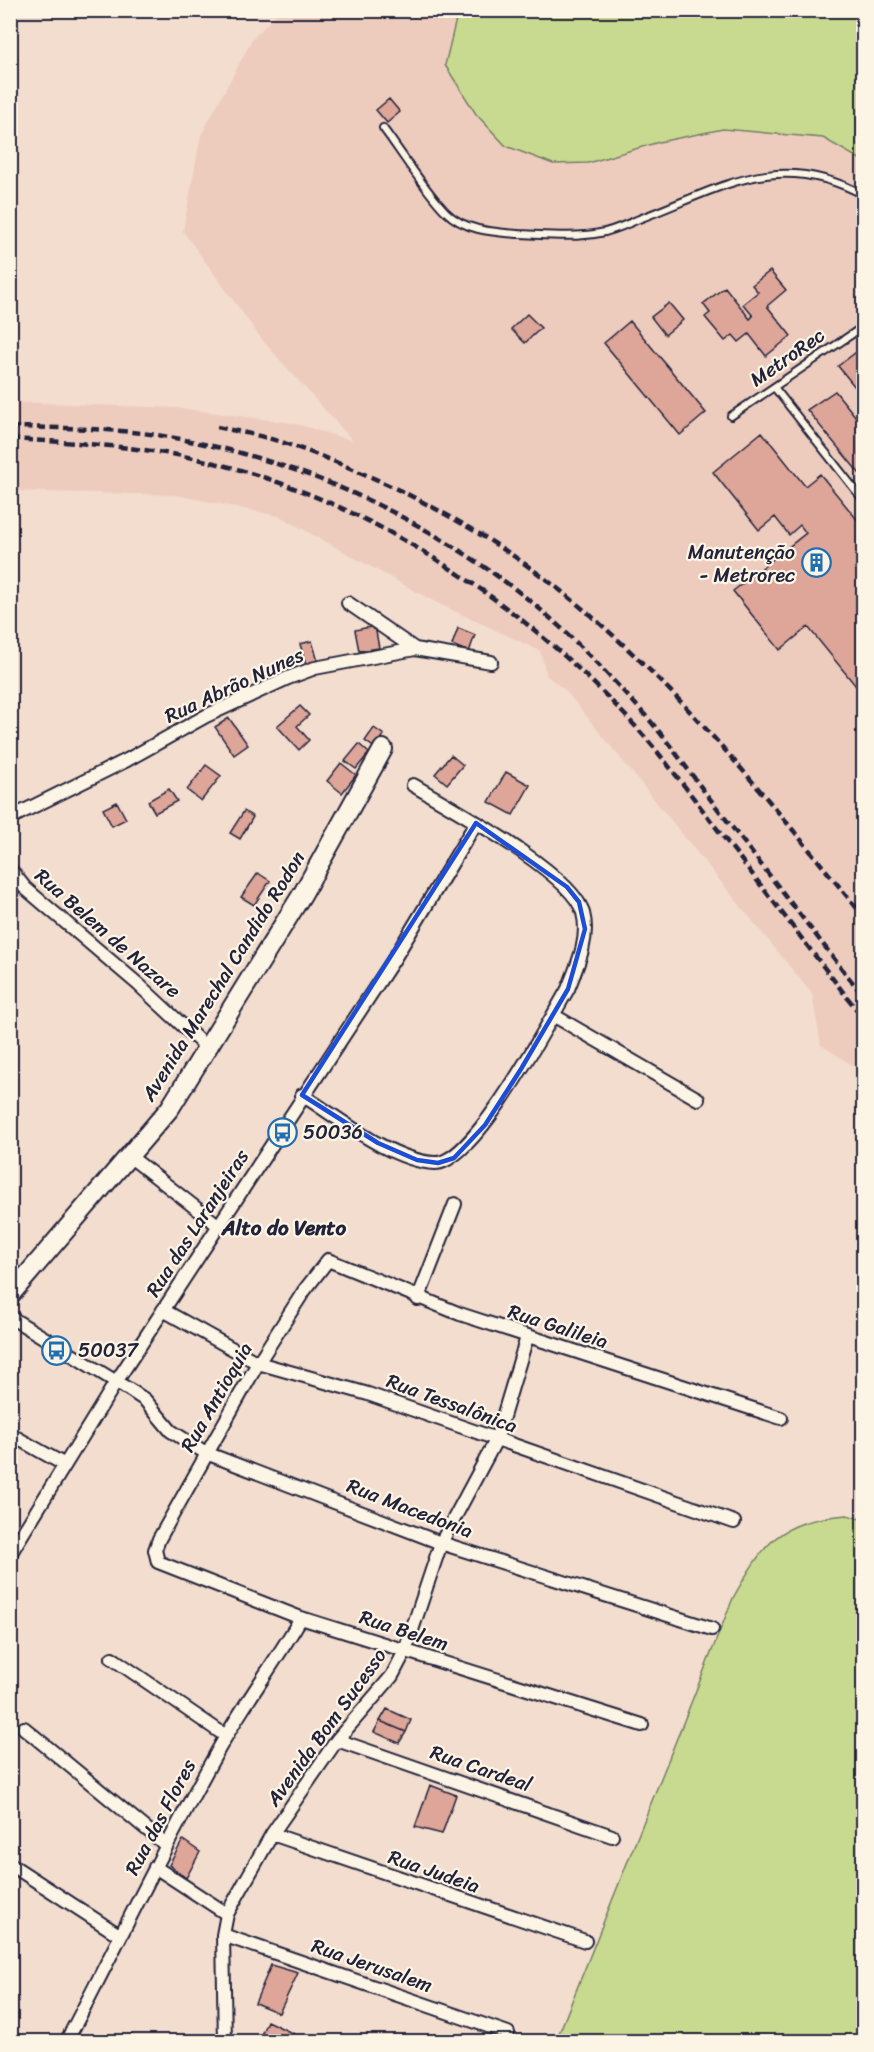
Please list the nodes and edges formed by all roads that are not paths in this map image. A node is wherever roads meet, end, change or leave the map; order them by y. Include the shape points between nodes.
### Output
1 (383, 128) dead end
2 (864, 195) edge
3 (864, 326) edge
4 (774, 387) junction
5 (730, 416) dead end
6 (864, 501) edge
7 (348, 603) dead end
8 (415, 649) junction
9 (490, 662) dead end
10 (382, 748) dead end
11 (413, 785) dead end
12 (10, 818) edge
13 (476, 824) junction
14 (10, 869) edge
15 (553, 1015) junction
16 (208, 1049) junction
17 (302, 1095) junction
18 (698, 1099) dead end
19 (128, 1155) junction
20 (455, 1204) dead end
21 (219, 1226) junction
22 (328, 1260) joint
23 (10, 1295) edge
24 (418, 1299) junction
25 (163, 1310) junction
26 (10, 1317) edge
27 (527, 1337) junction
28 (258, 1363) junction
29 (116, 1382) junction
30 (781, 1418) dead end
31 (10, 1434) edge
32 (496, 1440) junction
33 (206, 1453) junction
34 (66, 1465) junction
35 (734, 1522) dead end
36 (441, 1543) junction
37 (10, 1554) edge
38 (158, 1562) joint
39 (301, 1618) junction
40 (712, 1629) dead end
41 (405, 1651) junction
42 (112, 1658) dead end
43 (642, 1725) dead end
44 (24, 1728) dead end
45 (226, 1736) junction
46 (337, 1740) junction
47 (272, 1834) junction
48 (612, 1836) dead end
49 (166, 1845) junction
50 (10, 1864) edge
51 (155, 1867) junction
52 (227, 1914) junction
53 (119, 1935) junction
54 (223, 1935) junction
55 (585, 1941) dead end
56 (508, 2033) dead end
57 (66, 2042) edge
58 (225, 2042) edge

1 - 2 lane via 446,212 467,226 496,232 572,236 602,233 715,188 745,178 785,172 817,175
3 - 4 lane, MetroRec
4 - 5 lane, MetroRec
4 - 6 lane
7 - 8 street
8 - 9 street, Rua Abrão Nunes
8 - 12 street, Rua Abrão Nunes via 344,661 288,678
10 - 16 street, Avenida Marechal Candido Rodon via 303,893
11 - 13 street
13 - 15 street via 567,887 579,902 585,929 576,968
13 - 17 street, Rua das Laranjeiras via 394,959
14 - 16 street, Rua Belem de Nazare via 25,888
15 - 17 street via 485,1125 454,1158 438,1163 417,1160 378,1143
15 - 18 street
16 - 19 street, Avenida Marechal Candido Rodon via 163,1118
17 - 21 street, Rua das Laranjeiras
19 - 21 street
19 - 23 street, Avenida Marechal Candido Rodon
20 - 24 street
21 - 25 street, Rua das Laranjeiras
22 - 24 street, Rua Galileia
22 - 28 street, Rua Antioquia
24 - 27 street, Rua Galileia
25 - 28 street, Rua Tessalônica
25 - 29 street, Rua das Laranjeiras
26 - 29 street, Rua Macedonia
27 - 30 street, Rua Galileia
27 - 32 street, Avenida Bom Sucesso
28 - 32 street, Rua Tessalônica via 368,1394
28 - 33 street, Rua Antioquia
29 - 33 street, Rua Macedonia via 145,1401 171,1431
29 - 34 street, Rua das Laranjeiras
31 - 34 street
32 - 35 street, Rua Tessalônica
32 - 36 street, Avenida Bom Sucesso
33 - 36 street, Rua Macedonia
33 - 38 street, Rua Antioquia via 159,1539 155,1550
34 - 37 street, Rua das Laranjeiras
36 - 40 street, Rua Macedonia
36 - 41 street, Avenida Bom Sucesso
38 - 39 street, Rua Belem
39 - 41 street, Rua Belem
39 - 45 street, Rua das Flores
41 - 43 street, Rua Belem
41 - 46 street, Avenida Bom Sucesso via 392,1676
42 - 45 street
44 - 49 street
45 - 49 street, Rua das Flores
46 - 47 street, Avenida Bom Sucesso
46 - 48 street, Rua Cardeal
47 - 52 street, Avenida Bom Sucesso
47 - 55 street, Rua Judeia
49 - 51 street, Rua das Flores
50 - 53 street
51 - 52 street
51 - 53 street, Rua das Flores
52 - 54 street, Avenida Bom Sucesso
53 - 57 street, Rua das Flores
54 - 56 street, Rua Jerusalem
54 - 58 street, Avenida Bom Sucesso

